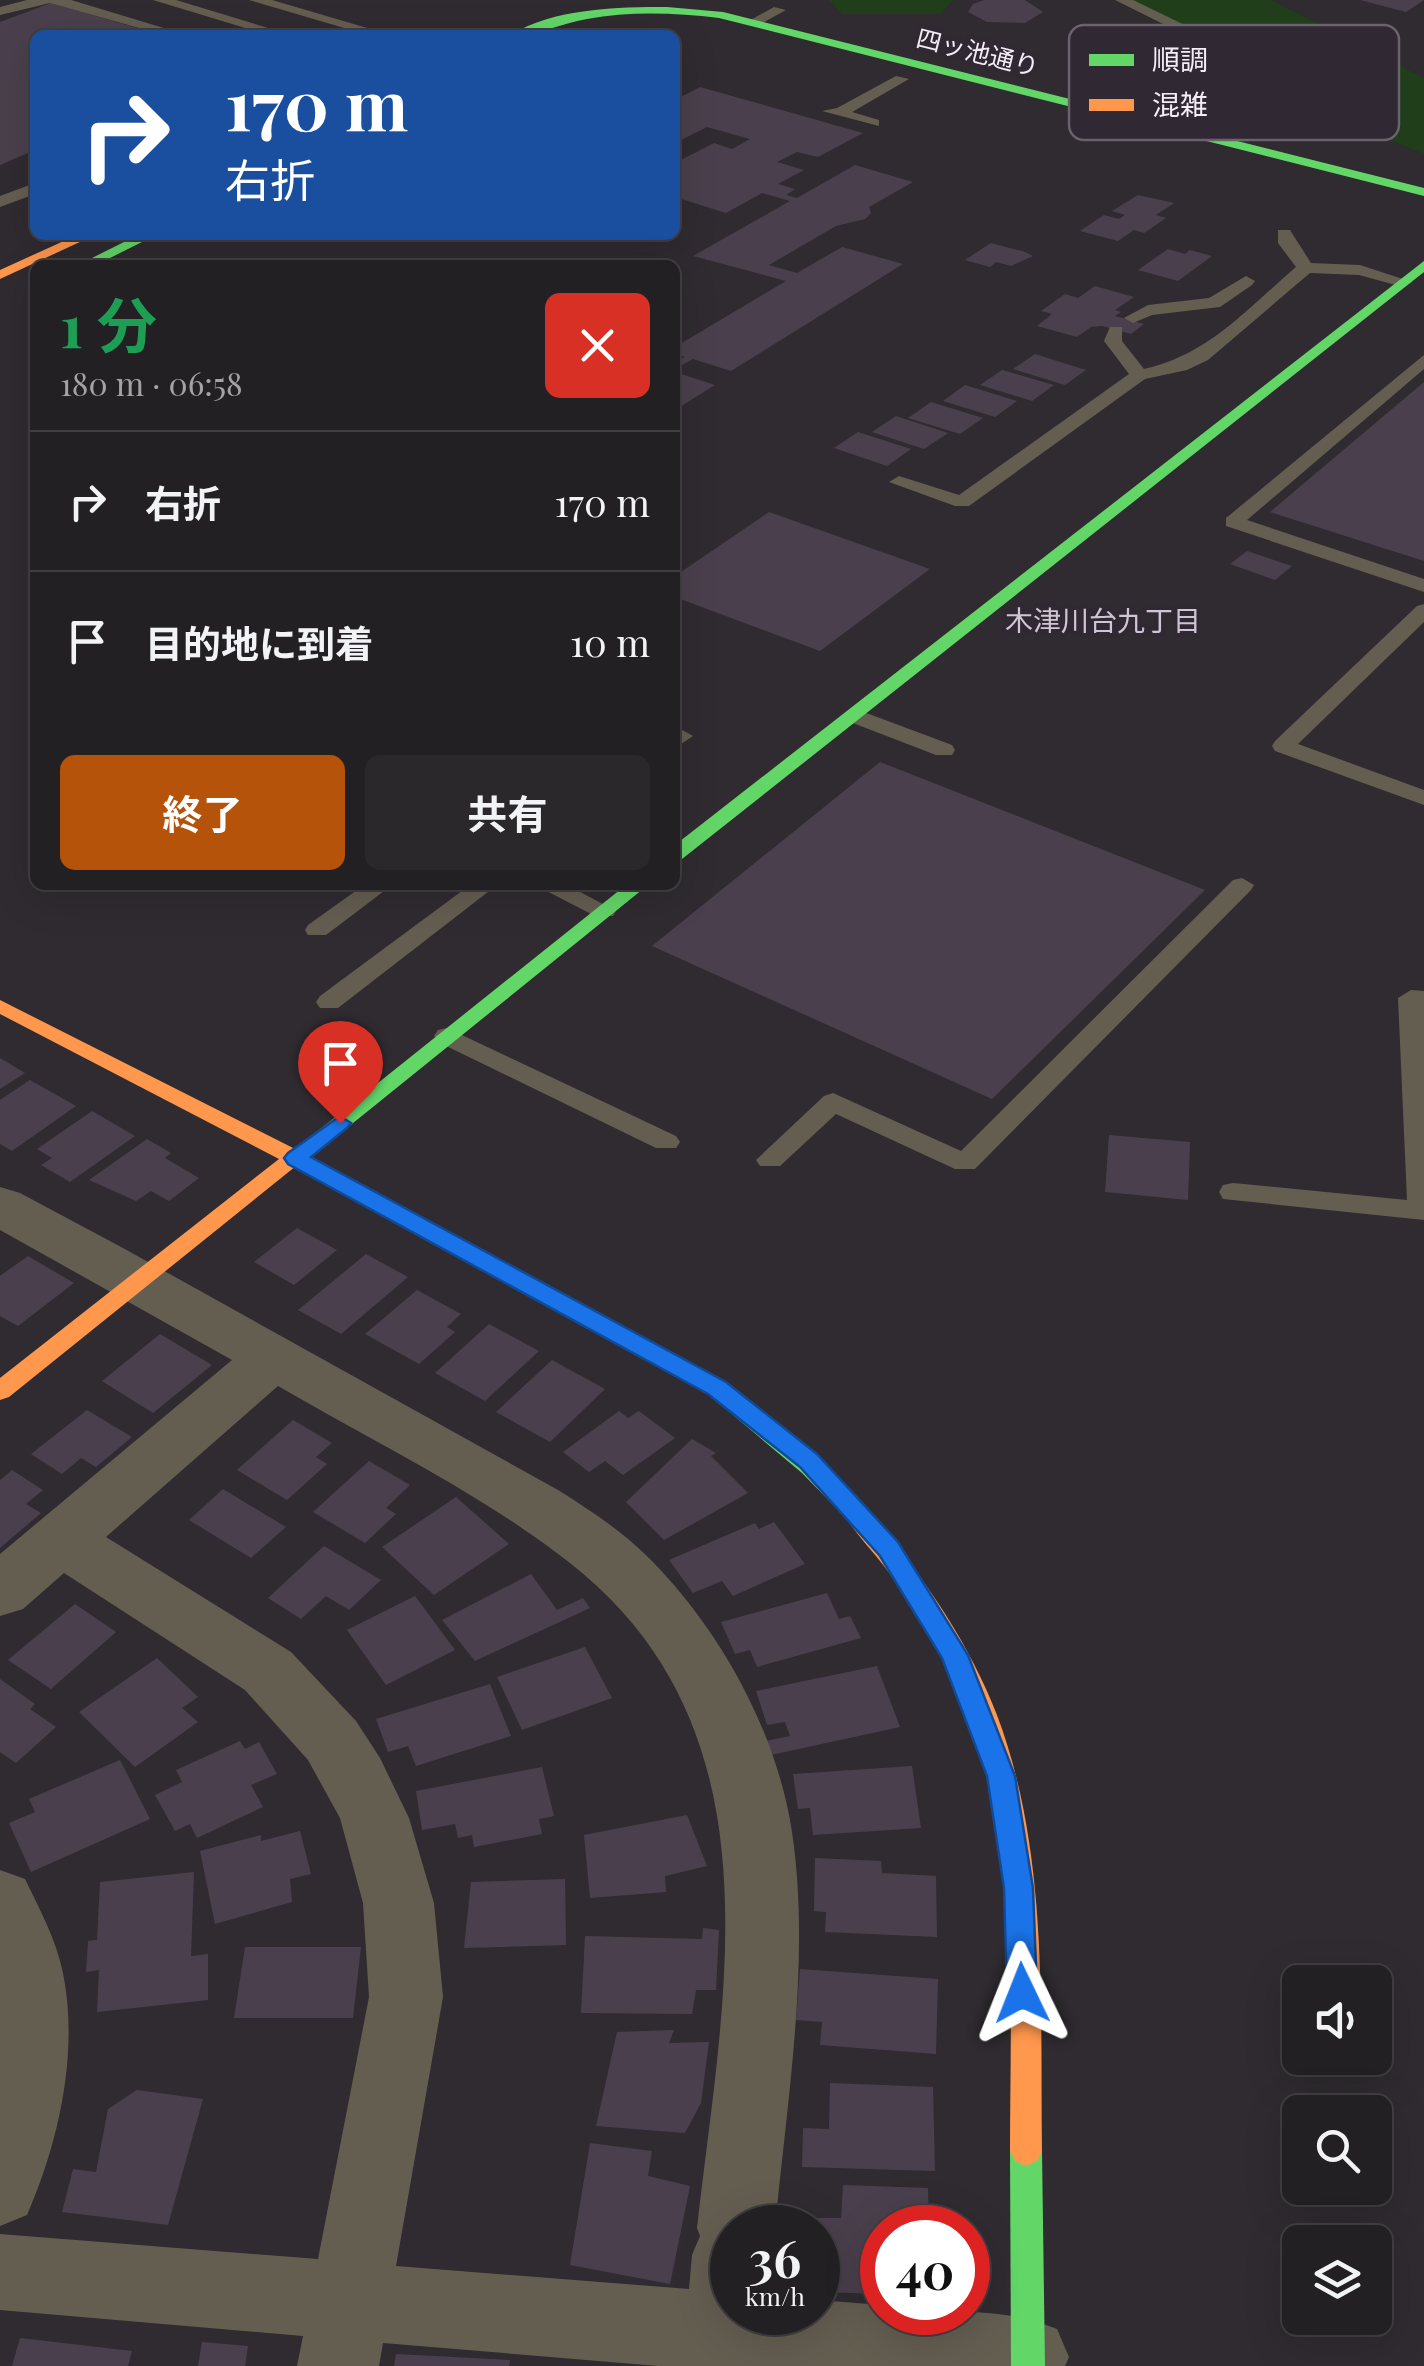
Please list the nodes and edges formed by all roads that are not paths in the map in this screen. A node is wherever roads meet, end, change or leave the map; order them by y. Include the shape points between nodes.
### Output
1 (45, 0) edge
2 (55, 0) edge
3 (160, 0) edge
4 (256, 0) edge
5 (1122, 0) edge
6 (779, 10) dead end
7 (0, 11) edge
8 (754, 22) junction
9 (1174, 25) edge
10 (167, 30) edge
11 (266, 30) edge
12 (366, 30) edge
13 (530, 30) edge
14 (611, 30) edge
15 (902, 79) junction
16 (1069, 103) edge
17 (1069, 122) edge
18 (873, 123) dead end
19 (1141, 140) edge
20 (1217, 140) edge
21 (30, 190) edge
22 (1424, 192) edge
23 (0, 202) edge
24 (1424, 212) edge
25 (1284, 234) dead end
26 (77, 240) edge
27 (138, 240) edge
28 (33, 260) edge
29 (96, 260) edge
30 (30, 261) edge
31 (1424, 265) edge
32 (1306, 268) junction
33 (0, 275) edge
34 (1246, 281) dead end
35 (1403, 282) junction
36 (1214, 303) junction
37 (1250, 316) junction
38 (1133, 318) dead end
39 (1116, 331) dead end
40 (1424, 360) edge
41 (1139, 375) junction
42 (899, 482) dead end
43 (1424, 586) edge
44 (1424, 610) edge
45 (853, 715) junction
46 (944, 750) dead end
47 (1424, 798) edge
48 (680, 852) edge
49 (1242, 885) dead end
50 (373, 890) edge
51 (478, 890) edge
52 (557, 890) edge
53 (631, 890) edge
54 (604, 911) junction
55 (317, 930) dead end
56 (1424, 1000) edge
57 (329, 1002) dead end
58 (0, 1006) edge
59 (447, 1036) junction
60 (666, 1142) dead end
61 (296, 1158) junction
62 (770, 1160) dead end
63 (1233, 1192) dead end
64 (0, 1206) edge
65 (1422, 1211) edge
66 (140, 1280) junction
67 (274, 1356) junction
68 (0, 1391) edge
69 (61, 1540) junction
70 (0, 1591) edge
71 (0, 1902) edge
72 (0, 2189) edge
73 (738, 2205) edge
74 (0, 2272) edge
75 (344, 2333) edge
76 (722, 2350) edge
77 (1028, 2362) edge

1 - 7 lane
2 - 10 lane via 113,9
3 - 11 lane
4 - 12 lane
5 - 9 lane
6 - 8 lane
8 - 13 street, 四ッ池通り via 638,9 562,18
8 - 16 street, 四ッ池通り
14 - 15 street, 四ッ池通り via 688,28
15 - 17 street, 四ッ池通り
15 - 18 lane via 831,111
19 - 24 street, 四ッ池通り
20 - 22 street, 四ッ池通り
21 - 23 lane
25 - 32 lane
26 - 28 street
27 - 29 street
30 - 33 street
31 - 35 street
32 - 35 lane via 1360,270
32 - 37 lane
34 - 36 lane
35 - 45 street
36 - 37 lane
36 - 38 lane via 1148,310
37 - 41 lane via 1202,356
39 - 41 lane via 1113,341
40 - 43 lane via 1233,522
41 - 42 lane via 962,502
44 - 47 lane via 1282,746
45 - 46 lane
45 - 48 street
49 - 62 lane via 965,1163 833,1102
50 - 55 lane
51 - 57 lane
52 - 54 lane
53 - 54 street
54 - 59 street
56 - 65 lane via 1410,998
58 - 61 street
59 - 60 lane
59 - 61 street
61 - 66 street
61 - 77 street via 717,1388 764,1422 850,1503 924,1600 954,1655 1001,1776 1018,1888
63 - 65 lane
64 - 66 street
66 - 67 street
66 - 68 street
67 - 69 street
67 - 73 street via 575,1531 648,1598 700,1678 742,1770 761,1856 764,1908
69 - 70 street
69 - 75 street via 265,1668 336,1744 383,1836 406,1940 406,1997
71 - 72 street via 20,1949 34,2042
74 - 75 street
75 - 76 street
76 - 77 street

